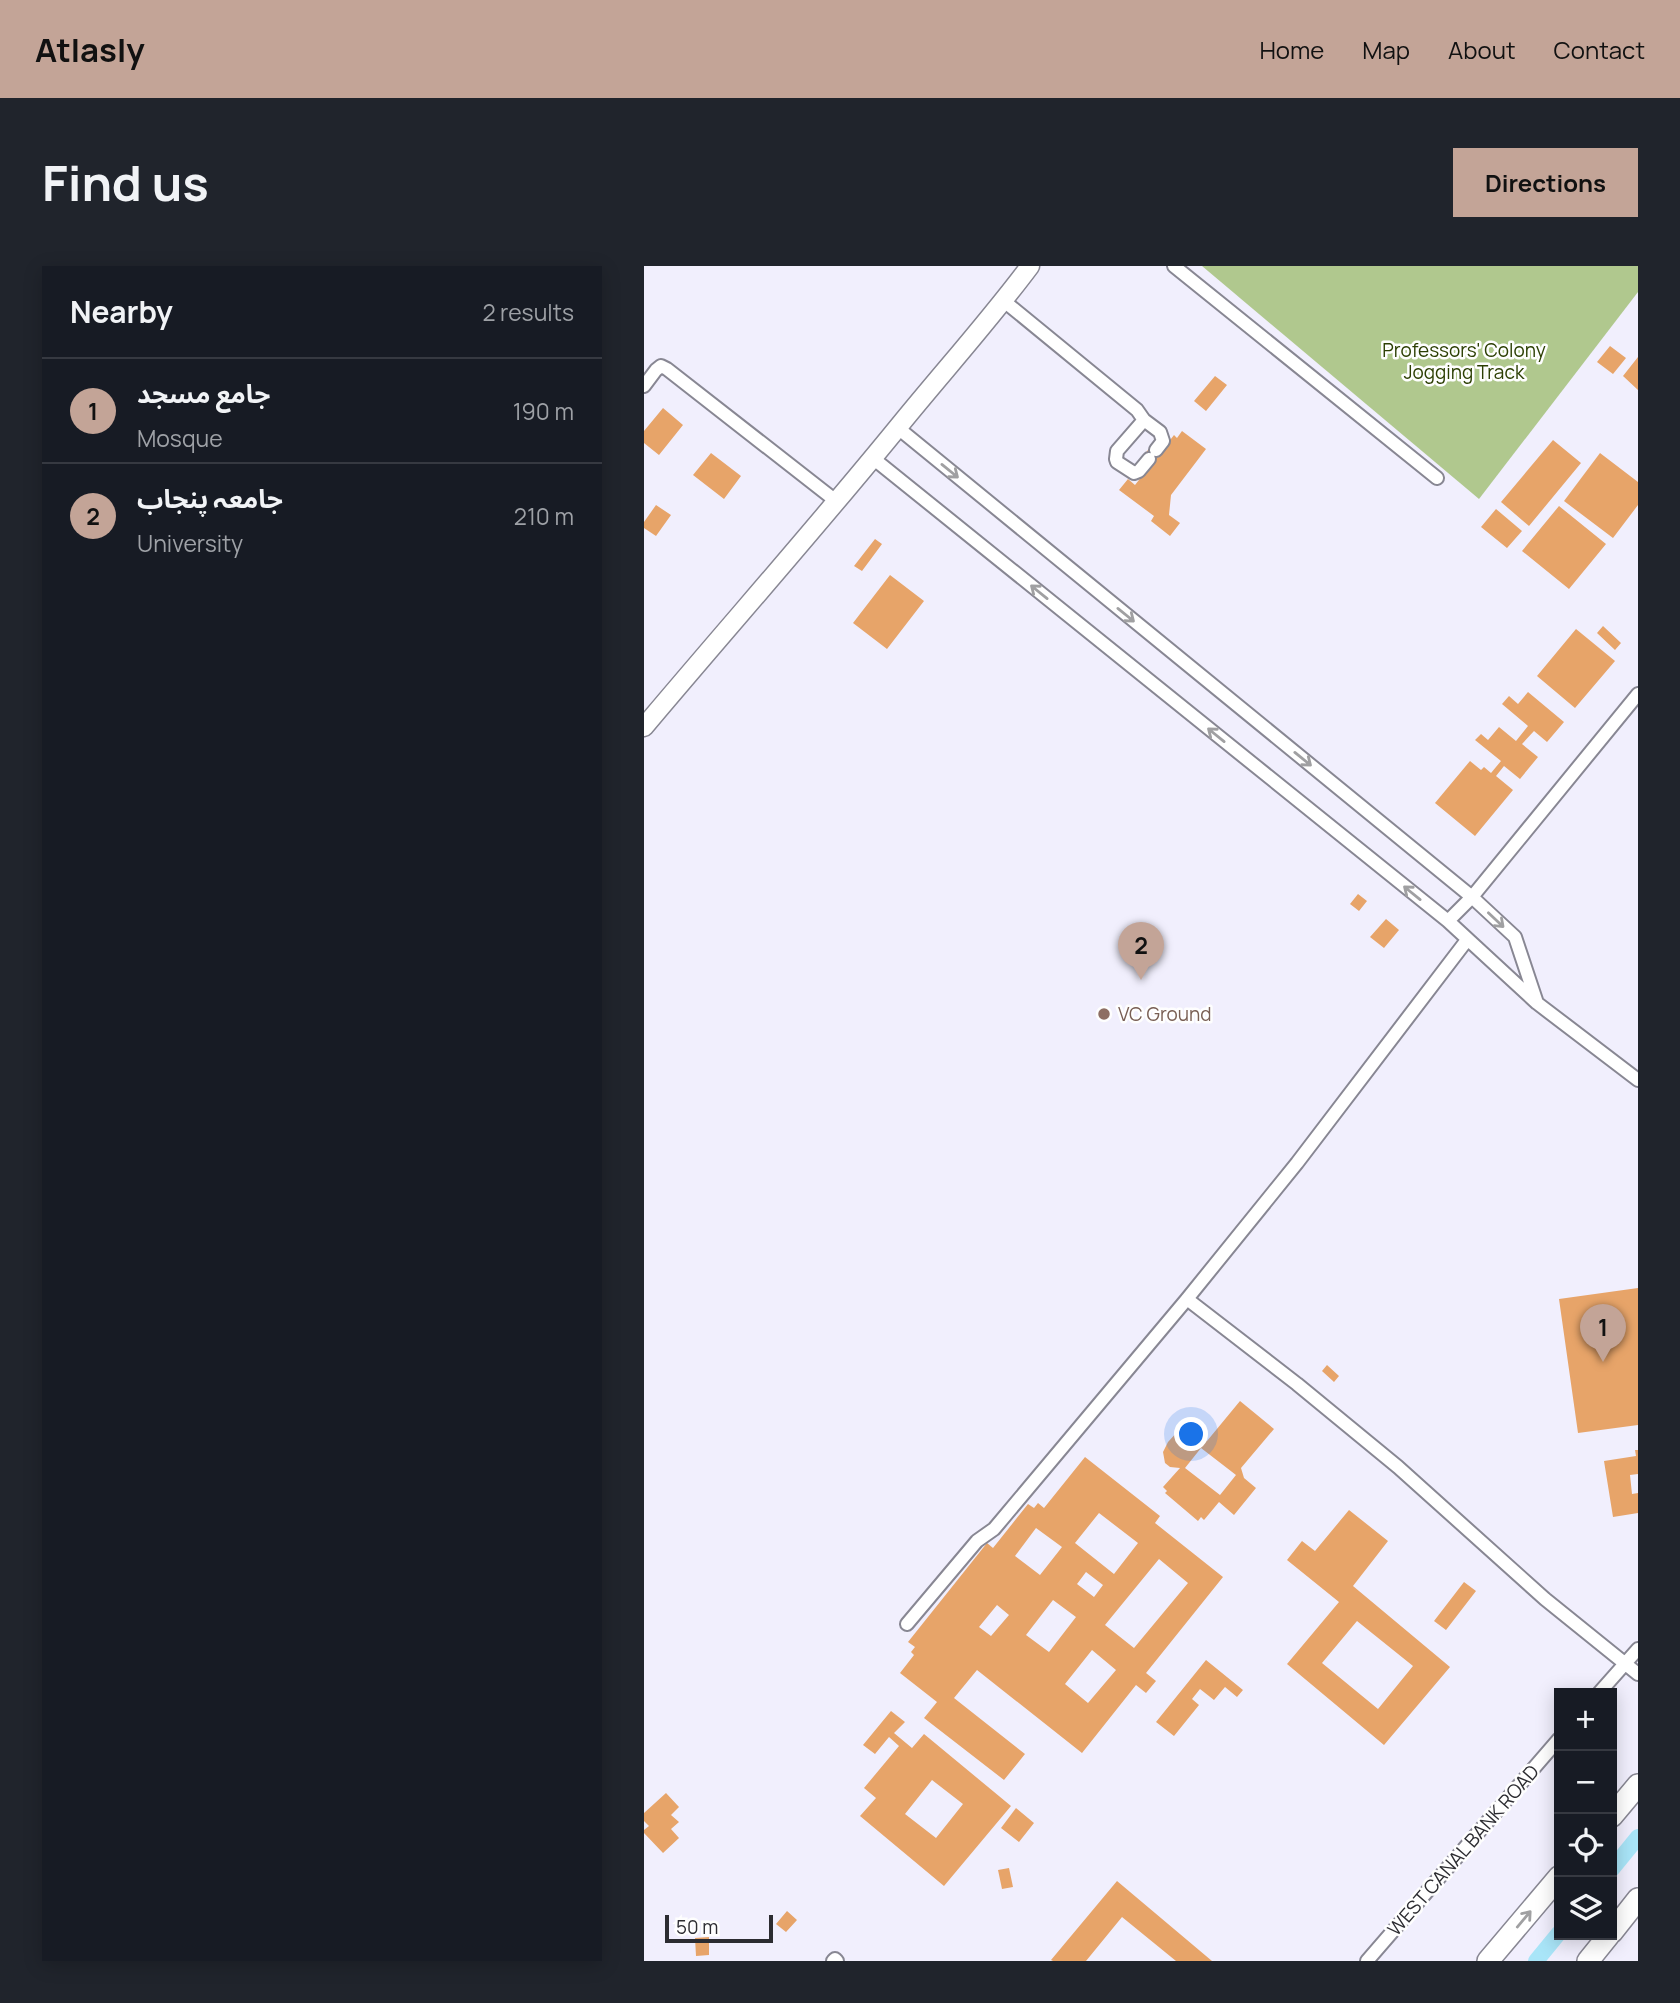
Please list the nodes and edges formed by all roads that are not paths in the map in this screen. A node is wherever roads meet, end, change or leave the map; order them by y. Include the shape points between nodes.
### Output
1 (1030, 266) edge
2 (1174, 266) edge
3 (1004, 301) junction
4 (644, 386) edge
5 (1144, 420) junction
6 (898, 428) junction
7 (874, 459) junction
8 (1437, 478) dead end
9 (836, 501) junction
10 (1638, 694) edge
11 (644, 727) edge
12 (1472, 897) junction
13 (1448, 921) junction
14 (1467, 940) junction
15 (1537, 1003) junction
16 (1638, 1080) edge
17 (1187, 1299) junction
18 (907, 1624) dead end
19 (1638, 1649) edge
20 (1625, 1663) junction
21 (1638, 1674) edge
22 (1603, 1688) edge
23 (1554, 1745) edge
24 (1638, 1785) edge
25 (1614, 1814) edge
26 (1554, 1883) edge
27 (1638, 1899) edge
28 (1617, 1925) edge
29 (1605, 1940) edge
30 (1367, 1961) edge
31 (1488, 1961) edge
32 (1588, 1961) edge

1 - 3 street
2 - 8 street
3 - 5 street
3 - 6 street
4 - 9 street via 661,366 667,369
5 - 5 street via 1116,459 1134,473 1163,441
6 - 7 street
6 -> 12 street
7 - 9 street
13 -> 7 street
9 - 11 street
10 - 12 street
12 - 13 street
12 -> 15 street via 1515,937
13 - 14 street
14 - 15 street
14 - 17 street
15 - 16 street
17 - 18 street via 995,1529 977,1541
17 - 20 street via 1398,1466 1545,1599
19 - 20 street
20 - 21 street
20 - 22 street
23 - 30 street, WEST CANAL BANK ROAD
24 - 25 highway
31 -> 26 highway
27 - 28 highway
29 - 32 highway

